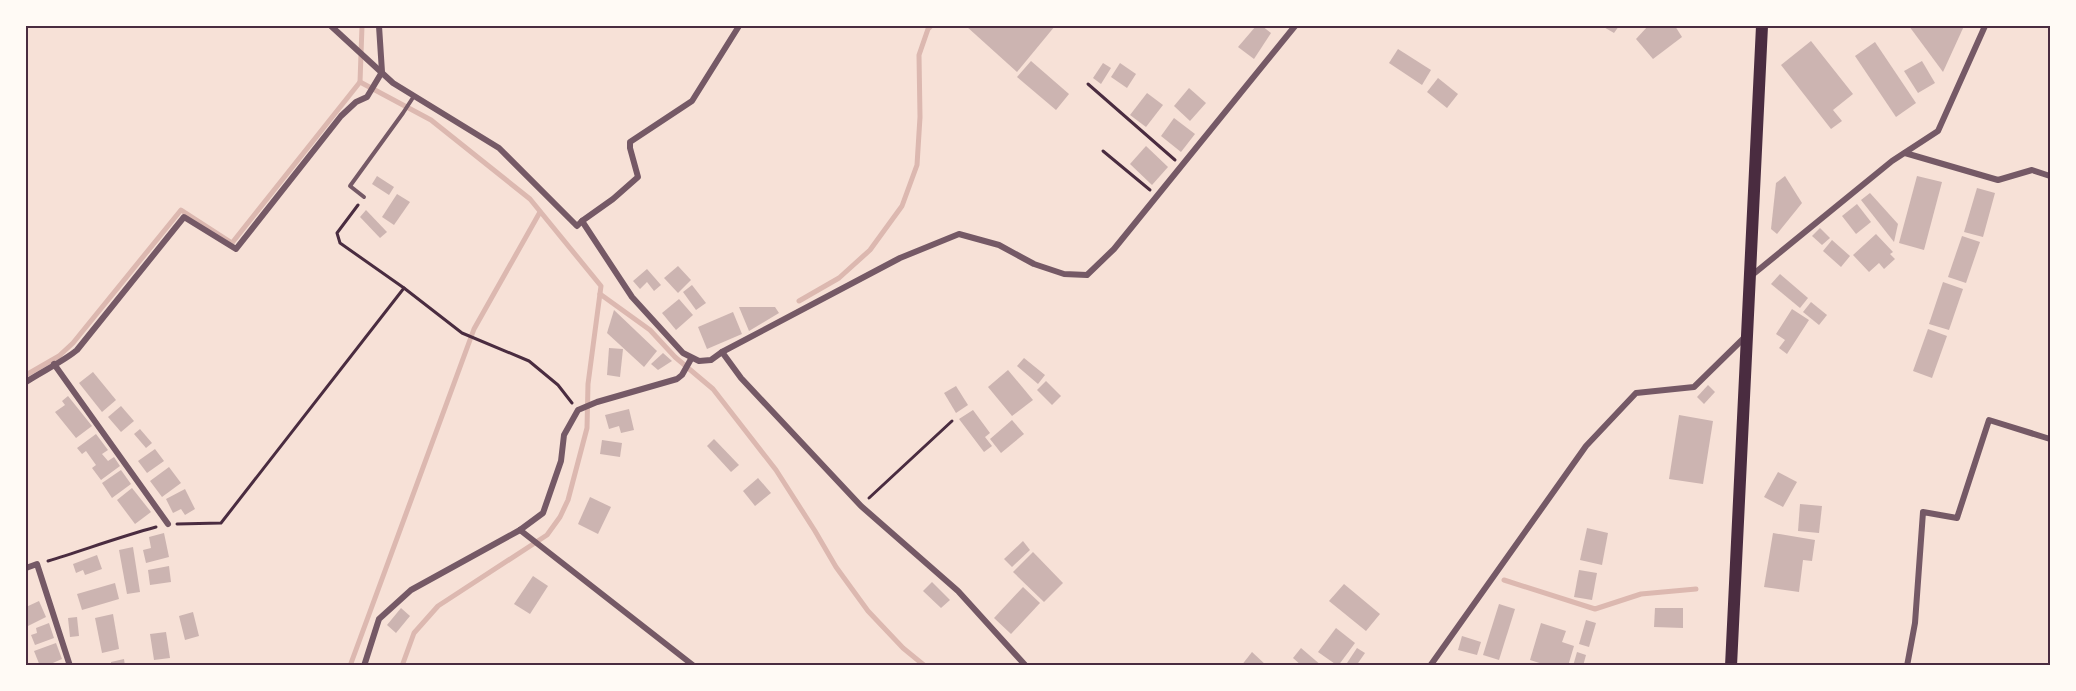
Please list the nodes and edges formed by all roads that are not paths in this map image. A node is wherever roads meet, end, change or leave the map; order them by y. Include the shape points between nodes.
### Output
1 (331, 26) edge
2 (379, 26) edge
3 (739, 26) edge
4 (1295, 26) edge
5 (1762, 26) edge
6 (1985, 26) edge
7 (382, 72) junction
8 (413, 98) junction
9 (1905, 153) junction
10 (2050, 176) edge
11 (364, 197) road end
12 (582, 221) junction
13 (1750, 277) junction
14 (1748, 333) junction
15 (722, 352) junction
16 (690, 361) junction
17 (54, 364) junction
18 (26, 382) edge
19 (2050, 439) edge
20 (168, 524) road end
21 (520, 530) junction
22 (26, 568) edge
23 (70, 666) edge
24 (364, 666) edge
25 (694, 666) edge
26 (1026, 666) edge
27 (1430, 666) edge
28 (1731, 666) edge
29 (1907, 666) edge

1 - 7 street
2 - 7 street
3 - 12 street via 692,100 630,142 638,177
4 - 15 street via 1114,249 1087,275 1064,274 1034,264 999,245 959,234 900,258
5 - 13 main road
6 - 9 street via 1938,131
7 - 8 street
7 - 17 street via 367,97 341,116 236,249 184,217 77,350
8 - 11 lane via 350,186
8 - 12 street via 499,148 577,226
9 - 10 street via 1998,180 2032,170
9 - 13 street
12 - 16 street via 632,297
13 - 14 main road
14 - 27 street via 1694,387 1636,393 1586,446
14 - 28 main road
15 - 16 street via 711,360
15 - 26 street via 741,378 861,506 958,591
16 - 21 street via 676,379 581,408 564,435 561,461 543,513
17 - 18 street
17 - 20 street
19 - 29 street via 1989,420 1957,518 1923,512 1915,623
21 - 24 street via 411,590 379,619
21 - 25 street
22 - 23 street via 37,564

